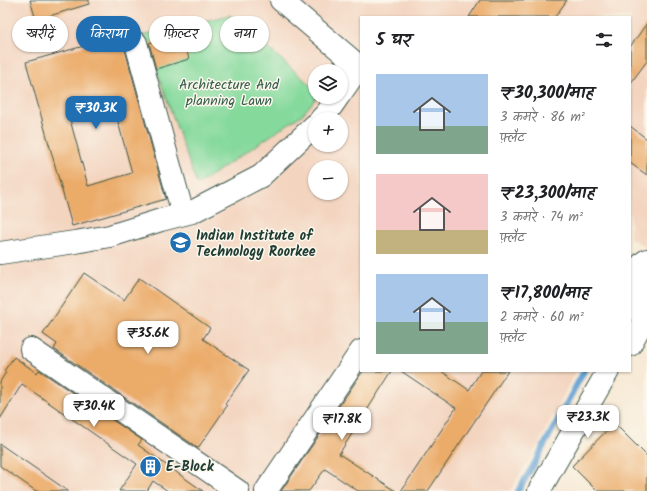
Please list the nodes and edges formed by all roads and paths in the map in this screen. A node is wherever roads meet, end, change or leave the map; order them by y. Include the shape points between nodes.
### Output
1 (281, 0) edge
2 (138, 52) edge
3 (360, 67) edge
4 (348, 83) edge
5 (308, 132) edge
6 (183, 214) junction
7 (0, 253) edge
8 (647, 314) edge
9 (631, 343) edge
10 (31, 349) dead end
11 (360, 352) edge
12 (607, 372) edge
13 (238, 491) edge
14 (266, 491) edge
15 (540, 491) edge

1 - 3 street
2 - 6 street
3 - 4 street
5 - 6 street via 261,176 192,212
6 - 7 street via 110,236
8 - 9 street
10 - 13 street
11 - 14 street
12 - 15 street

